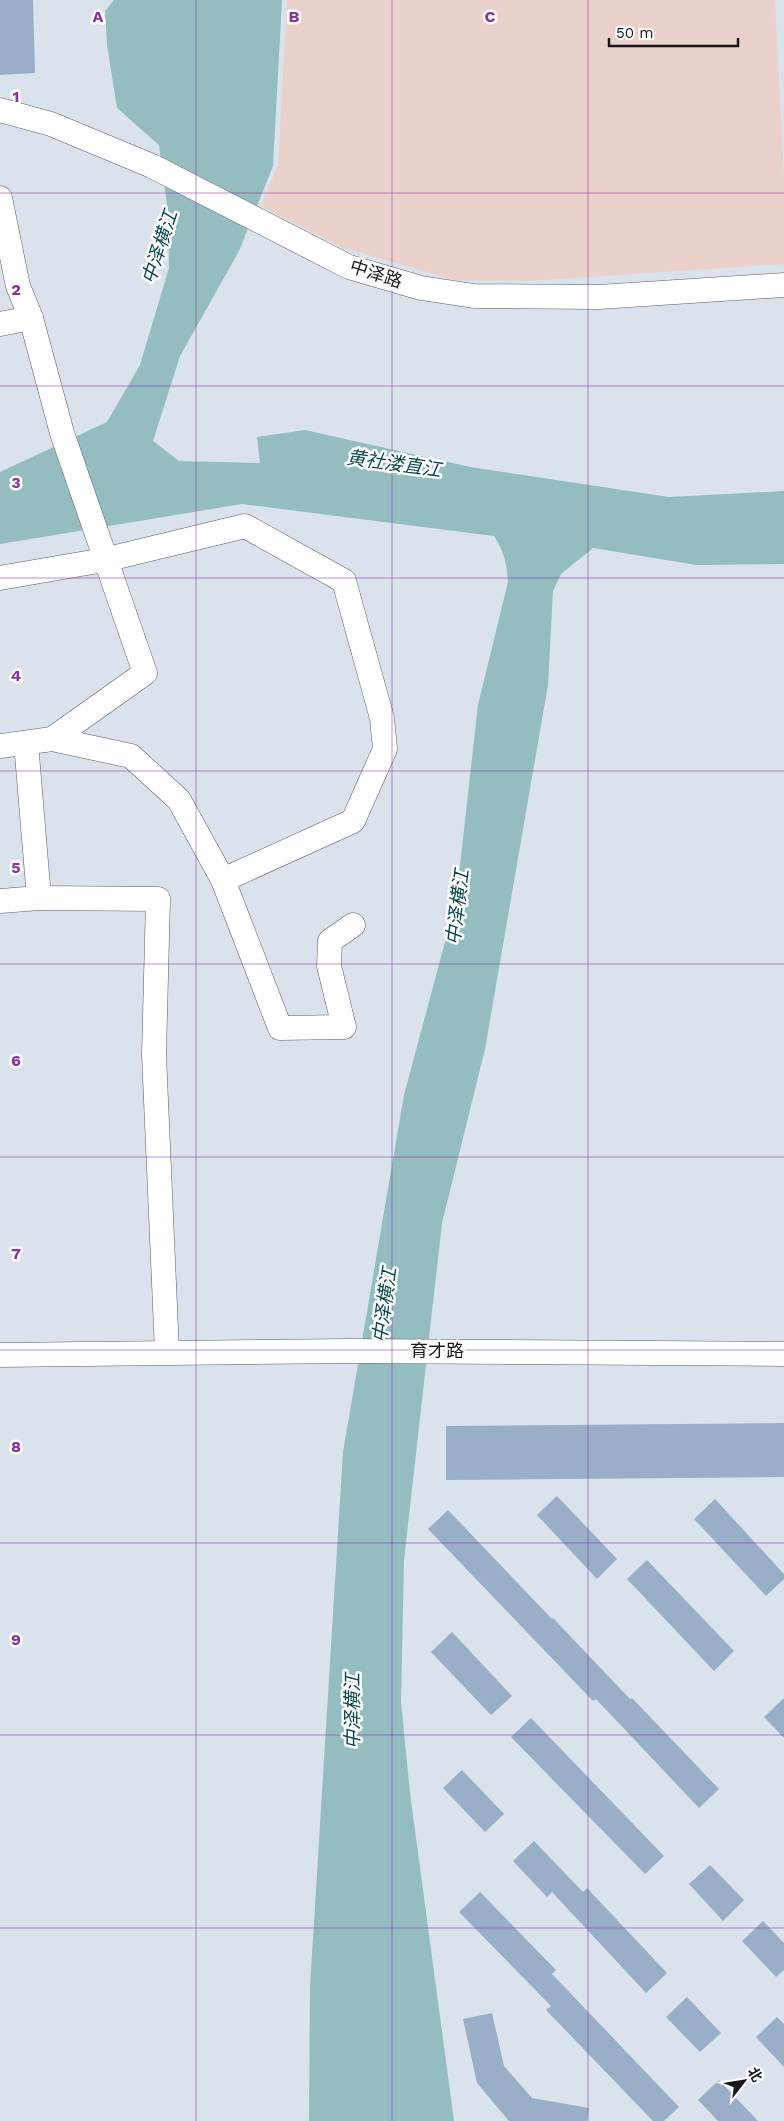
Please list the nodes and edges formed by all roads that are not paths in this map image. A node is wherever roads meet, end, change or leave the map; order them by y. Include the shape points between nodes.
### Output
1 (0, 110) edge
2 (0, 198) edge
3 (784, 285) edge
4 (31, 318) junction
5 (0, 324) edge
6 (104, 560) junction
7 (0, 578) edge
8 (52, 739) junction
9 (26, 743) junction
10 (0, 746) edge
11 (223, 880) junction
12 (39, 898) junction
13 (0, 901) edge
14 (354, 925) dead end
15 (167, 1352) junction
16 (784, 1354) edge
17 (0, 1355) edge

1 - 3 street, 中泽路 via 51,124 152,166 350,267 421,288 474,296 599,297
2 - 4 street via 18,286
4 - 5 street
4 - 6 street via 62,433
6 - 7 street
6 - 8 street via 145,673
6 - 11 street via 245,526 344,581 382,718 385,749 353,821
8 - 9 street
8 - 11 street via 131,756 179,800
9 - 10 street
9 - 12 street
11 - 14 street via 280,1028 344,1027 329,966 330,941
12 - 13 street
12 - 15 street via 158,899 154,1055
15 - 16 street, 育才路
15 - 17 street, 育才路

